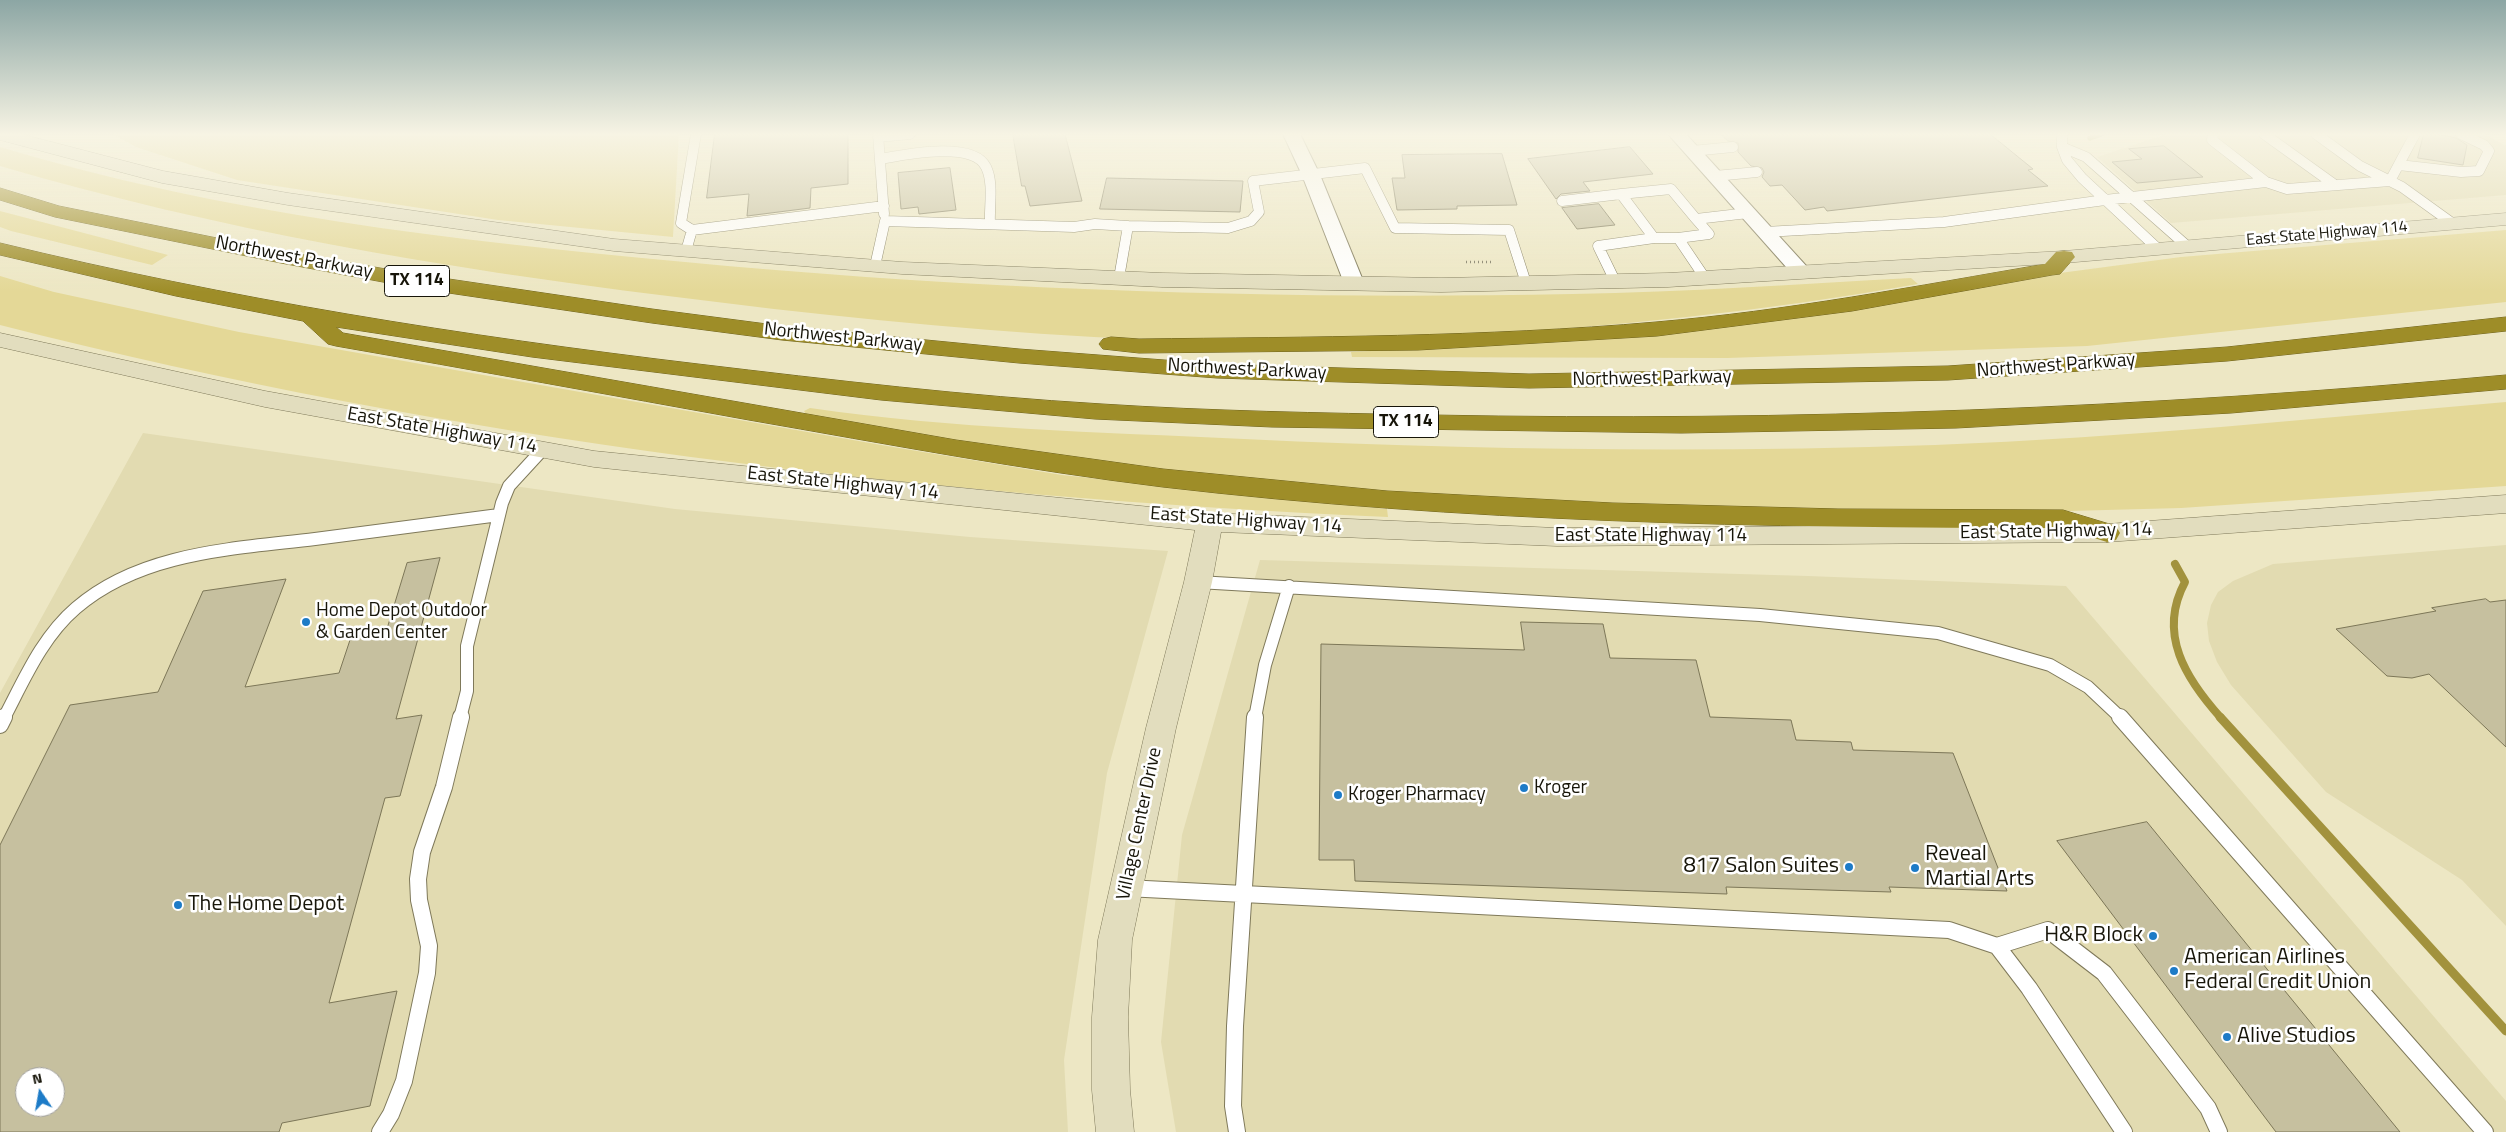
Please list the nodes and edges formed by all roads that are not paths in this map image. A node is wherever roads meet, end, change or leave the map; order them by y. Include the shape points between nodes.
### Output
1 (30, 187) edge
2 (220, 187) edge
3 (687, 187) edge
4 (882, 187) edge
5 (988, 187) edge
6 (1254, 187) edge
7 (1317, 187) edge
8 (1374, 187) edge
9 (1725, 187) edge
10 (2092, 187) edge
11 (2121, 187) edge
12 (2220, 187) edge
13 (2280, 187) edge
14 (2314, 187) edge
15 (2402, 187) edge
16 (0, 194) edge
17 (1621, 194) junction
18 (2132, 196) junction
19 (2105, 200) junction
20 (1562, 201) dead end
21 (884, 206) junction
22 (55, 211) junction
23 (1748, 213) junction
24 (1696, 219) junction
25 (2506, 219) edge
26 (885, 221) junction
27 (2452, 223) junction
28 (990, 224) junction
29 (1128, 226) junction
30 (692, 230) junction
31 (1765, 232) junction
32 (1654, 238) junction
33 (1678, 238) junction
34 (2187, 246) junction
35 (2157, 248) junction
36 (0, 249) edge
37 (686, 251) junction
38 (2064, 257) junction
39 (875, 266) junction
40 (1802, 273) junction
41 (1119, 278) junction
42 (1705, 278) junction
43 (1614, 281) junction
44 (1354, 283) junction
45 (1526, 283) junction
46 (311, 316) junction
47 (2506, 324) edge
48 (782, 333) junction
49 (0, 340) edge
50 (2506, 382) edge
51 (543, 449) junction
52 (2504, 506) edge
53 (499, 515) junction
54 (1210, 522) junction
55 (2107, 533) junction
56 (1198, 582) junction
57 (1290, 586) junction
58 (0, 725) edge
59 (1126, 888) junction
60 (1244, 895) junction
61 (1997, 946) junction
62 (380, 1132) edge
63 (1115, 1132) edge
64 (1237, 1132) edge
65 (2124, 1132) edge
66 (2219, 1132) edge
67 (2485, 1132) edge

1 - 22 highway
2 - 37 main road, East State Highway 114 via 614,245
3 - 30 lane via 681,223
4 - 21 lane
5 - 28 lane
6 - 29 lane via 1259,212 1251,221 1228,228
7 - 44 street
8 - 45 lane via 1395,228 1509,230
9 - 23 street
10 - 19 lane
11 - 18 lane
12 - 18 lane
13 - 14 lane
15 - 27 lane
16 - 22 highway, Northwest Parkway / TX 114
17 - 20 lane
17 - 24 lane via 1671,189
17 - 32 lane
18 - 19 lane
18 - 34 lane
19 - 31 lane via 1944,222
19 - 35 lane
21 - 26 lane
21 - 30 lane
22 - 48 highway, Northwest Parkway / TX 114 via 415,281
23 - 24 lane
23 - 31 street
24 - 33 lane via 1709,234
25 - 27 main road, East State Highway 114
26 - 28 lane
26 - 39 lane
27 - 34 main road, East State Highway 114
28 - 29 lane
29 - 41 lane
30 - 37 lane
31 - 40 street
32 - 33 lane
32 - 43 lane via 1598,246
33 - 42 lane
34 - 35 main road, East State Highway 114
35 - 38 main road, East State Highway 114
36 - 46 highway, TX 114 via 84,271
37 - 39 main road, East State Highway 114
38 - 40 main road, East State Highway 114
38 - 48 highway via 2052,269 1852,304 1618,332 1418,343 1139,346 839,324
39 - 41 main road, East State Highway 114
40 - 42 main road, East State Highway 114
41 - 44 main road, East State Highway 114
42 - 43 main road, East State Highway 114
43 - 45 main road, East State Highway 114
44 - 45 main road, East State Highway 114
46 - 50 highway, TX 114 via 552,354 846,389 1053,409 1189,417 1528,426 1922,423 2160,411
46 - 55 highway via 336,339 841,430 1165,479 1563,510 1748,516 2063,518
47 - 48 highway, Northwest Parkway / TX 114 via 2236,354 1958,373 1529,381 1217,371
49 - 51 main road, East State Highway 114 via 265,399
51 - 53 lane via 509,486
51 - 54 main road, East State Highway 114 via 594,459
52 - 55 main road, East State Highway 114
53 - 58 lane via 208,553 150,566 95,593 57,628 34,662
53 - 62 lane via 467,646 467,691 444,787 428,829 419,870 419,900 429,946 427,973 404,1081
54 - 55 main road, East State Highway 114 via 1557,537
54 - 56 main road, Village Center Drive
56 - 57 lane
56 - 59 main road, Village Center Drive via 1161,728
57 - 60 lane via 1265,665 1256,709
57 - 67 lane via 1789,618 1938,633 2050,665 2088,688 2133,730
59 - 60 lane
59 - 63 main road, Village Center Drive via 1115,940 1110,1017
60 - 61 lane via 1949,930
60 - 64 lane via 1233,1106
61 - 65 lane via 2029,988
61 - 66 lane via 2048,930 2104,973 2208,1108

